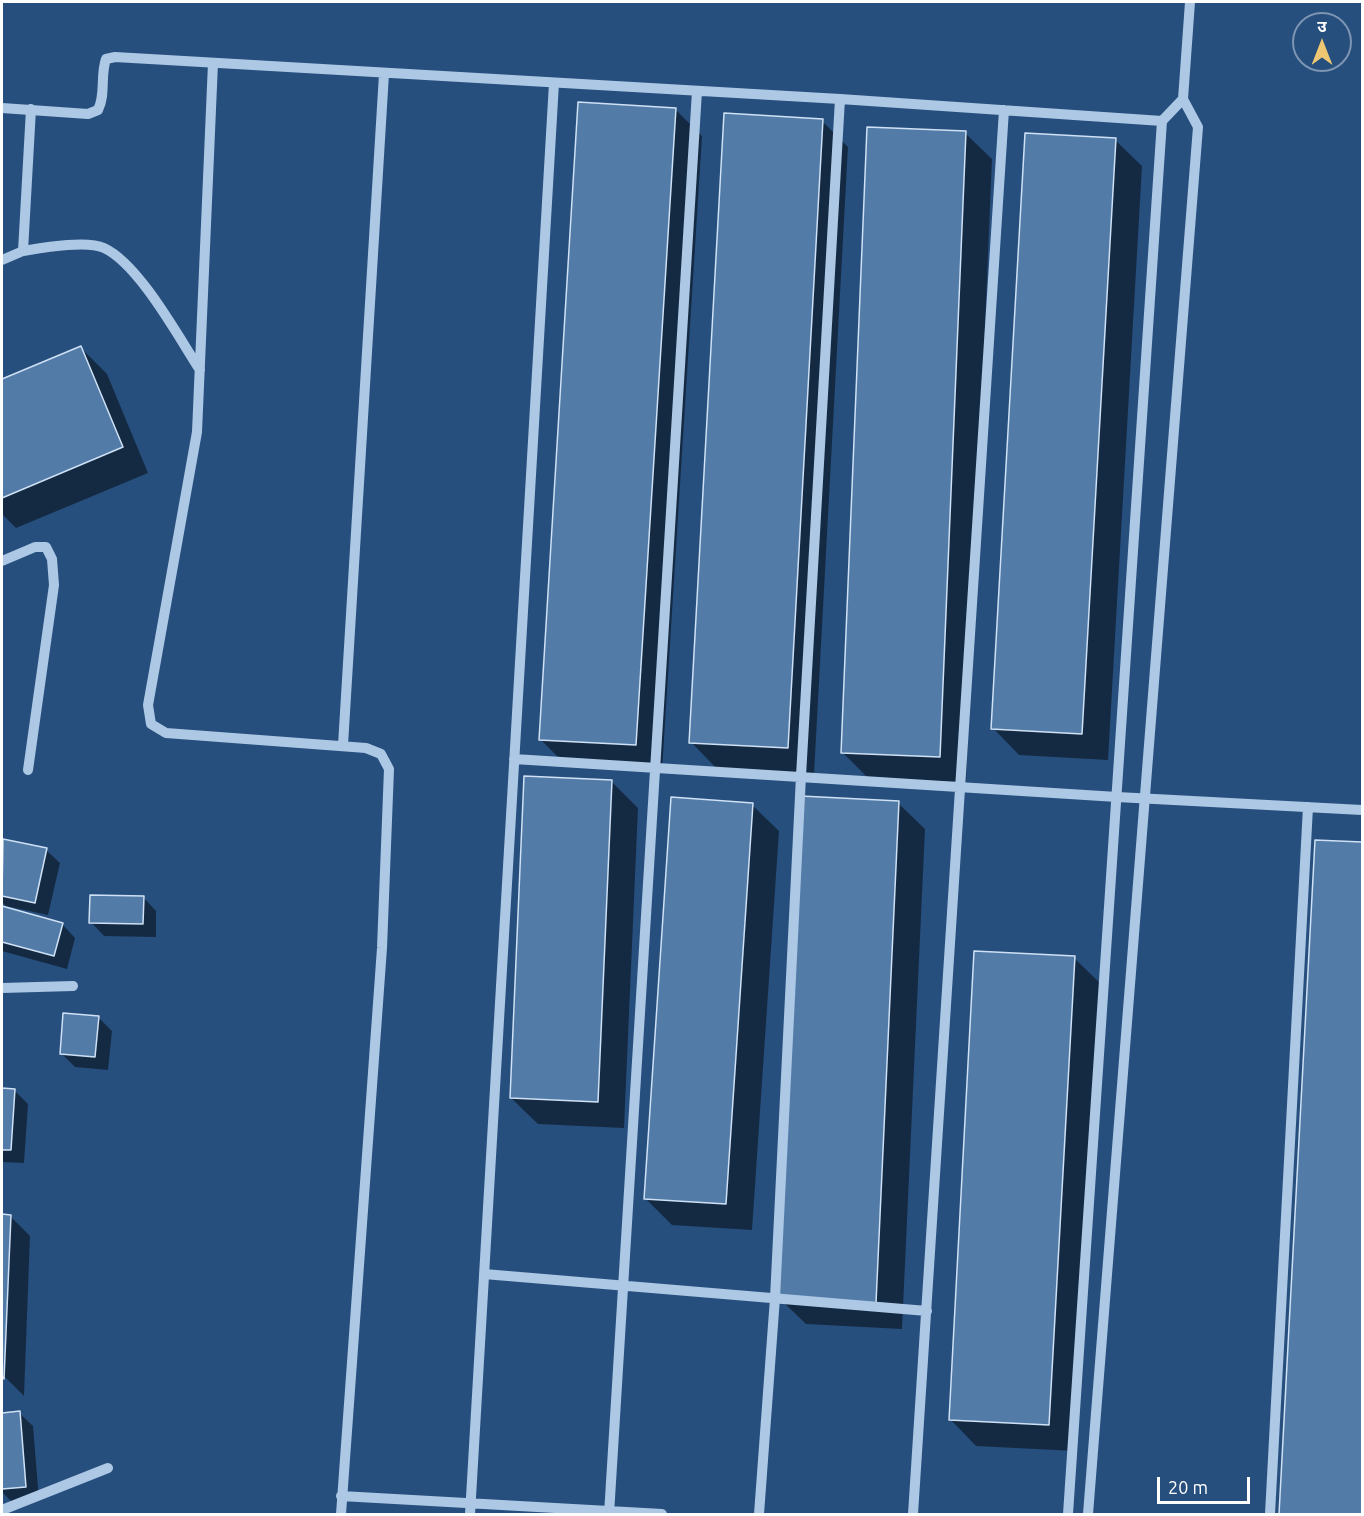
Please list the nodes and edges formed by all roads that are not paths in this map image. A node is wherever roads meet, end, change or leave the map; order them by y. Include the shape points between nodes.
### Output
1 (1190, 2) edge
2 (213, 63) junction
3 (384, 74) junction
4 (554, 84) junction
5 (697, 91) junction
6 (840, 99) junction
7 (1184, 99) junction
8 (2, 108) edge
9 (31, 109) junction
10 (1004, 110) junction
11 (1162, 121) junction
12 (22, 251) junction
13 (2, 260) edge
14 (200, 370) junction
15 (2, 561) edge
16 (343, 745) junction
17 (514, 759) junction
18 (655, 768) junction
19 (28, 770) dead end
20 (801, 776) junction
21 (960, 786) junction
22 (1117, 797) junction
23 (1145, 799) junction
24 (1308, 807) junction
25 (1362, 810) edge
26 (73, 986) dead end
27 (2, 988) edge
28 (484, 1274) junction
29 (624, 1286) junction
30 (775, 1298) junction
31 (927, 1311) junction
32 (108, 1468) dead end
33 (341, 1496) junction
34 (470, 1509) edge
35 (2, 1510) edge
36 (609, 1513) edge
37 (341, 1515) edge
38 (662, 1515) edge
39 (759, 1515) edge
40 (913, 1515) edge
41 (1068, 1515) edge
42 (1088, 1515) edge
43 (1270, 1515) edge

1 - 7 street
2 - 3 street
2 - 9 street via 106,59 103,99 98,110 88,114
2 - 14 street
3 - 4 street
3 - 16 street
4 - 5 street
4 - 17 street
5 - 6 street
5 - 18 street
6 - 10 street
6 - 20 street
7 - 11 street
7 - 23 street via 1198,127
8 - 9 street
9 - 12 street
10 - 11 street
10 - 21 street
11 - 22 street
12 - 13 street
12 - 14 street via 66,245 104,248 140,278
14 - 16 street via 197,432 148,705 151,724 166,734
15 - 19 street via 35,547 46,547 52,559 54,585
16 - 33 street via 381,754 389,769 382,948
17 - 18 street
17 - 28 street
18 - 20 street
18 - 29 street
20 - 21 street
20 - 30 street
21 - 22 street
21 - 31 street
22 - 23 street
22 - 41 street
23 - 24 street
23 - 42 street
24 - 25 street
24 - 43 street
26 - 27 street
28 - 29 street
28 - 34 street
29 - 30 street
29 - 36 street
30 - 31 street
30 - 39 street
31 - 40 street
32 - 35 street
33 - 34 street
33 - 37 street
34 - 36 street
36 - 38 street

